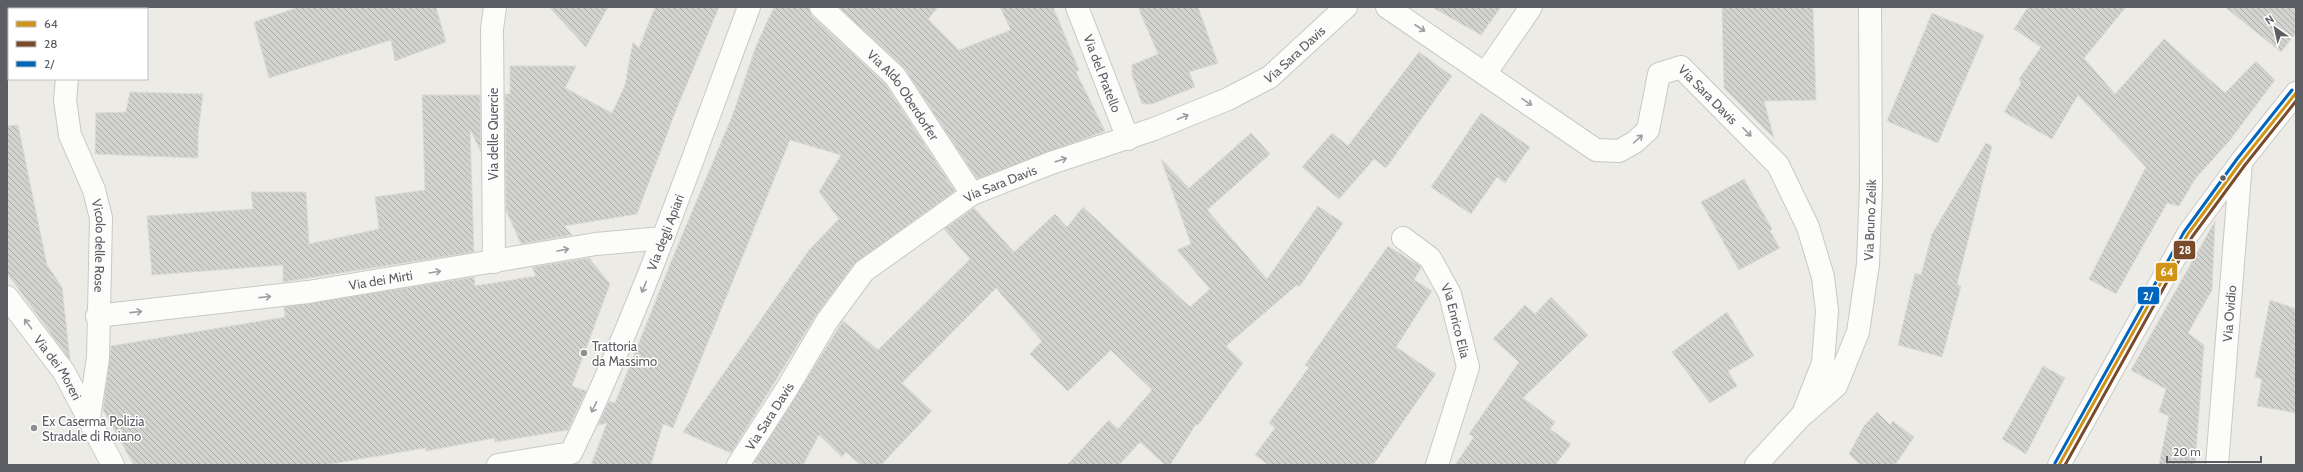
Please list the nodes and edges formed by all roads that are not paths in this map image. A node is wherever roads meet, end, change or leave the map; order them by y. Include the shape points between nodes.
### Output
1 (495, 7) edge
2 (749, 7) edge
3 (821, 7) edge
4 (1076, 7) edge
5 (1346, 7) edge
6 (1387, 7) edge
7 (1532, 7) edge
8 (1870, 7) edge
9 (1486, 74) junction
10 (66, 80) edge
11 (2296, 93) edge
12 (1128, 139) junction
13 (2241, 162) junction
14 (972, 194) junction
15 (663, 238) junction
16 (1403, 238) dead end
17 (494, 262) junction
18 (7, 297) edge
19 (97, 316) junction
20 (1803, 414) junction
21 (89, 418) junction
22 (113, 465) edge
23 (498, 465) edge
24 (738, 465) edge
25 (1437, 465) edge
26 (1756, 465) edge
27 (2059, 465) edge
28 (2217, 465) edge

1 - 17 street, Via delle Quercie via 492,29
2 - 15 street, Via degli Apiari
3 - 14 street, Via Aldo Oberdorfer via 895,76
4 - 12 street, Via del Pratello
12 -> 5 street, Via Sara Davis via 1228,99 1270,77
6 -> 9 street, Via Sara Davis
7 - 9 street
8 - 20 street, Via Bruno Zelik via 1871,186 1868,264 1858,332 1836,386
9 -> 20 street, Via Sara Davis via 1596,150 1619,151 1635,142 1648,130 1659,74 1681,67 1778,164 1808,226 1823,277 1828,311 1823,363
10 - 19 street, Vicolo delle Rose via 65,100 70,135 94,190 101,218
11 - 13 street
14 -> 12 street, Via Sara Davis via 1051,164
13 - 27 street via 2188,234
13 - 28 street, Via Ovidio
14 - 24 street, Via Sara Davis via 864,271 827,321
17 -> 15 street, Via dei Mirti via 596,244
15 -> 23 street, Via degli Apiari via 603,387 571,453
16 - 25 street, Via Enrico Elia via 1430,258 1450,294 1468,367
19 -> 17 street, Via dei Mirti via 308,292
21 -> 18 street, Via dei Moreri via 64,372
19 - 21 street, Vicolo delle Rose via 98,358
20 - 26 street, Via Sara Davis
21 - 22 street, Via dei Moreri

